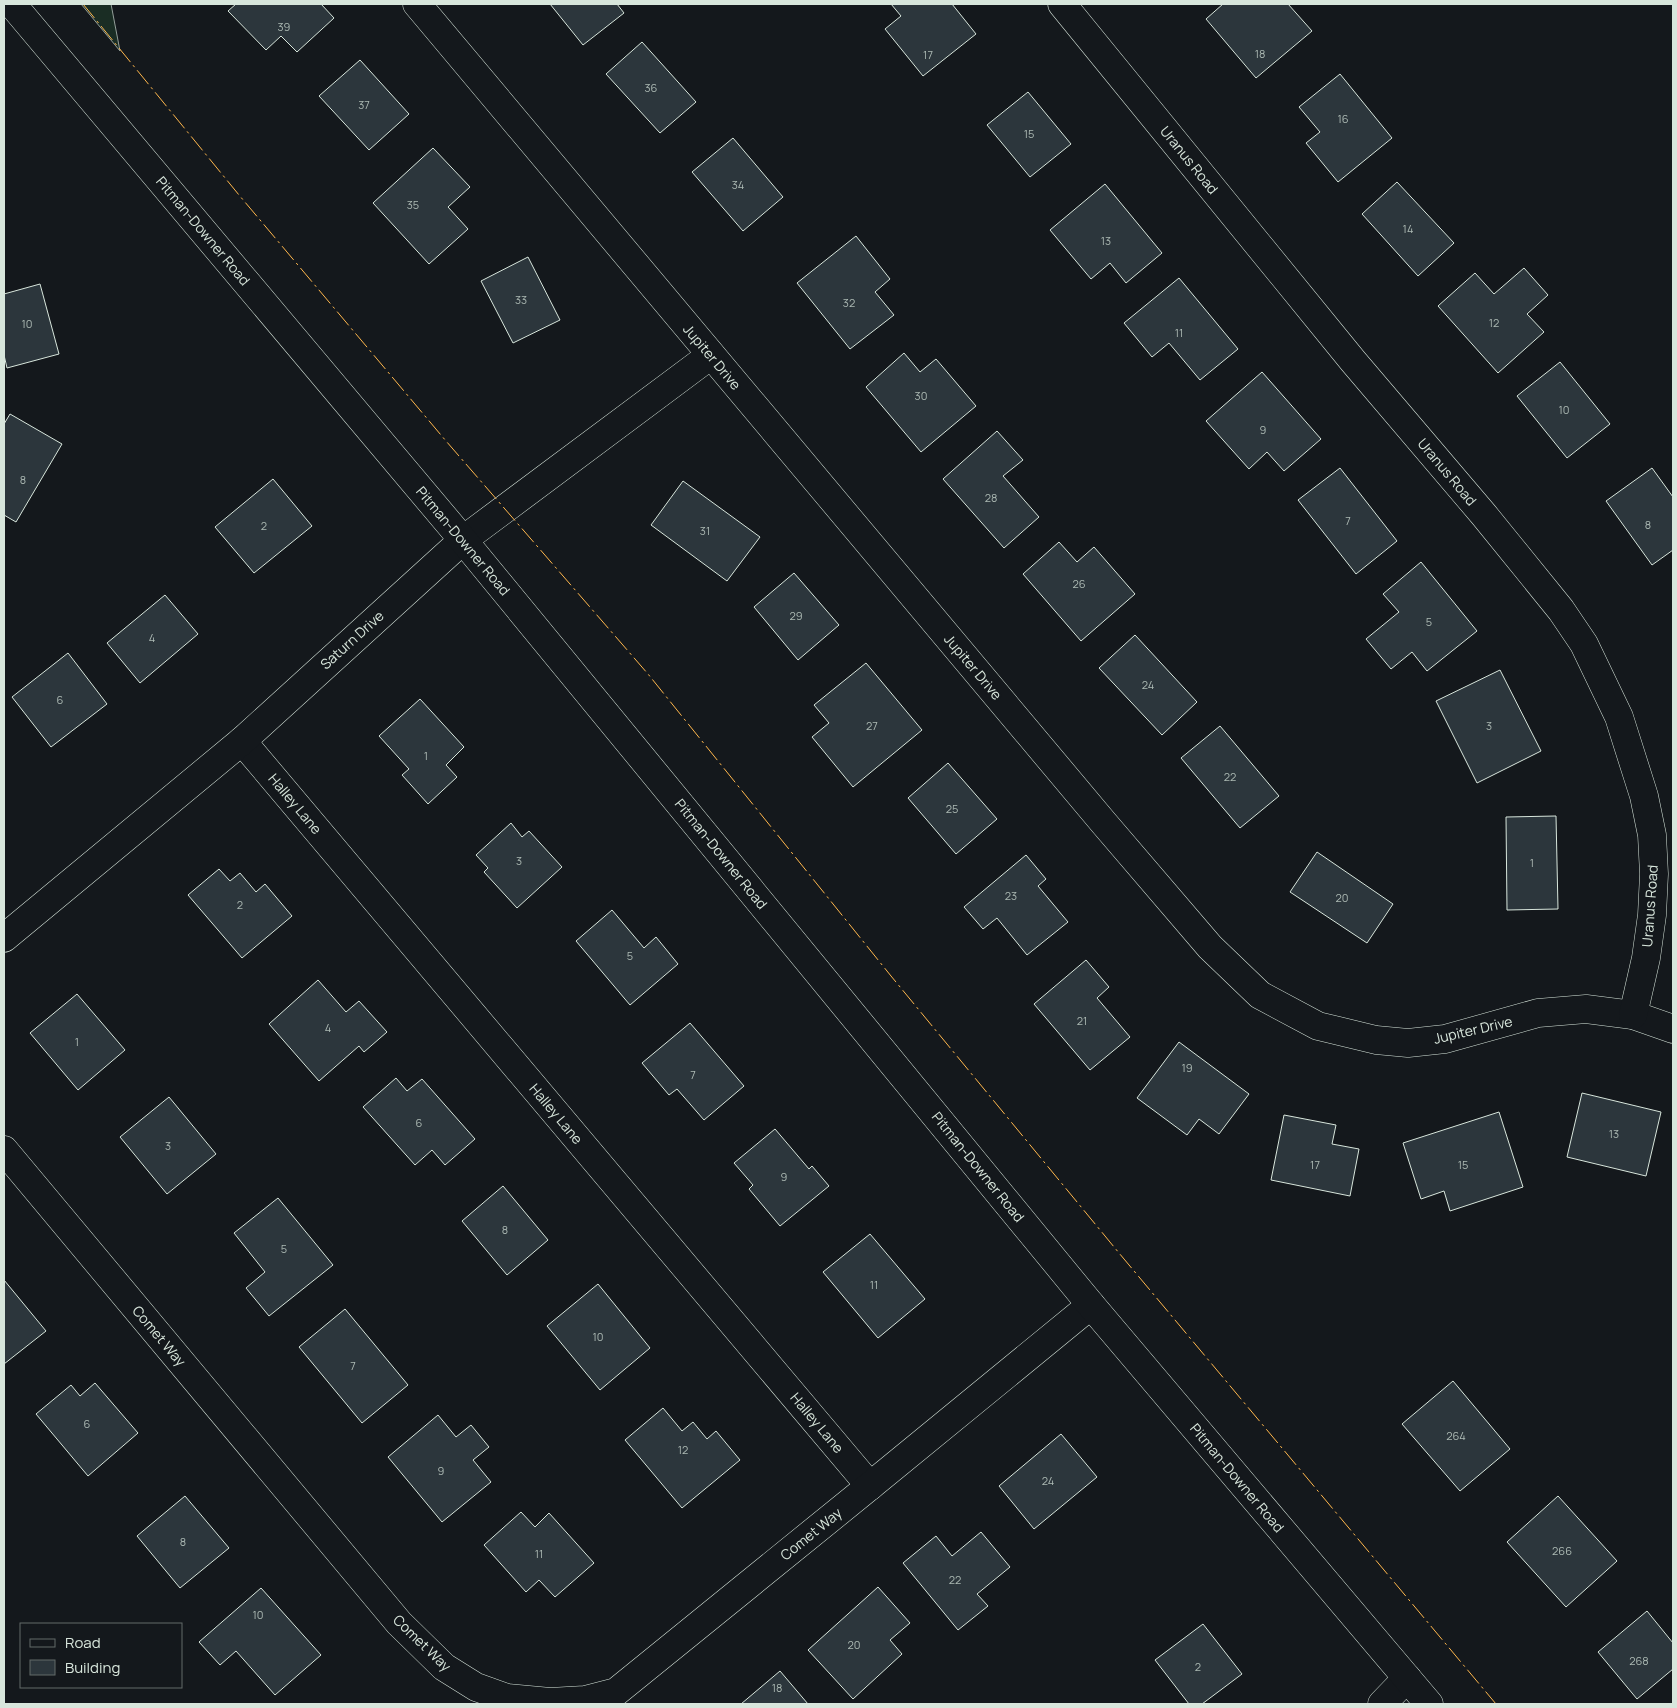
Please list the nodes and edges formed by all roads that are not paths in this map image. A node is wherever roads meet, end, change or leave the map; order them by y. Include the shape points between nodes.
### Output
1 (12, 4) edge
2 (417, 4) edge
3 (1072, 7) edge
4 (711, 355) junction
5 (463, 540) junction
6 (242, 741) junction
7 (4, 938) edge
8 (1633, 1015) junction
9 (1673, 1029) edge
10 (4, 1150) edge
11 (1091, 1304) junction
12 (870, 1486) junction
13 (1407, 1678) junction
14 (1382, 1704) edge
15 (1429, 1704) edge

1 - 5 street, Pitman-Downer Road
2 - 4 street, Jupiter Drive
3 - 8 street, Uranus Road via 1353,361 1561,610 1584,644 1619,717 1644,796 1652,836 1652,915
4 - 5 street, Saturn Drive
4 - 8 street, Jupiter Drive via 1210,947 1260,995 1318,1026 1376,1040 1408,1043 1445,1039 1538,1013 1586,1008
5 - 6 street, Saturn Drive
5 - 11 street, Pitman-Downer Road
6 - 7 street, Saturn Drive
6 - 12 street, Halley Lane
8 - 9 street, Jupiter Drive
10 - 12 street, Comet Way via 398,1623 444,1667 476,1687 507,1698 550,1702 584,1700 616,1692
11 - 12 street, Comet Way
11 - 13 street, Pitman-Downer Road
13 - 14 street
13 - 15 street, Pitman-Downer Road

